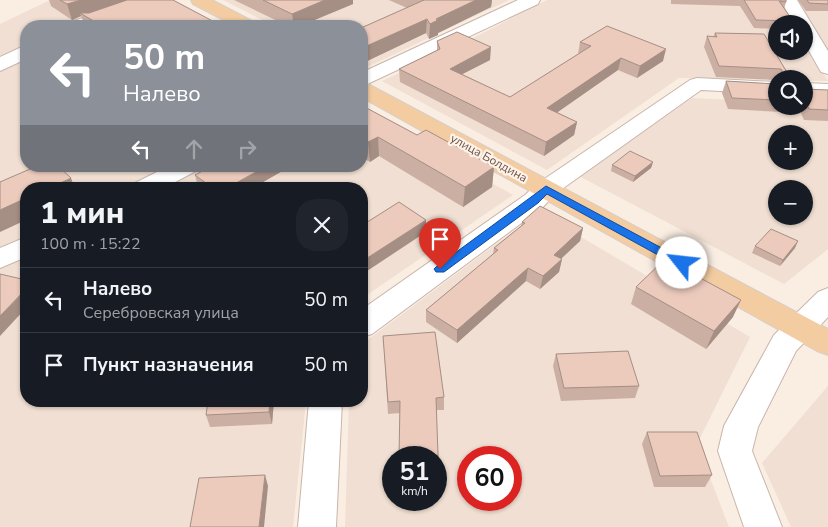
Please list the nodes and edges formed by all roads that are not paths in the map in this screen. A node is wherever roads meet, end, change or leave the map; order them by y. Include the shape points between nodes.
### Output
1 (151, 0) edge
2 (199, 0) edge
3 (532, 0) edge
4 (789, 0) edge
5 (797, 15) edge
6 (94, 20) edge
7 (237, 20) edge
8 (813, 42) edge
9 (20, 54) edge
10 (0, 65) edge
11 (828, 68) edge
12 (368, 78) edge
13 (768, 88) edge
14 (813, 89) edge
15 (828, 90) edge
16 (368, 92) edge
17 (176, 172) edge
18 (156, 182) edge
19 (546, 189) junction
20 (20, 249) edge
21 (0, 259) edge
22 (828, 299) edge
23 (368, 321) edge
24 (815, 335) edge
25 (326, 407) edge
26 (317, 527) edge
27 (763, 527) edge

1 - 6 street
2 - 7 main road
3 - 12 street
4 - 5 street
8 - 11 street
9 - 10 street
13 - 19 street via 697,84
14 - 15 street
16 - 19 main road, улица Болдина
17 - 18 street
19 - 23 street
19 - 24 main road, улица Болдина
20 - 21 street
22 - 24 street
24 - 27 street via 785,343 741,426 736,451
25 - 26 street

